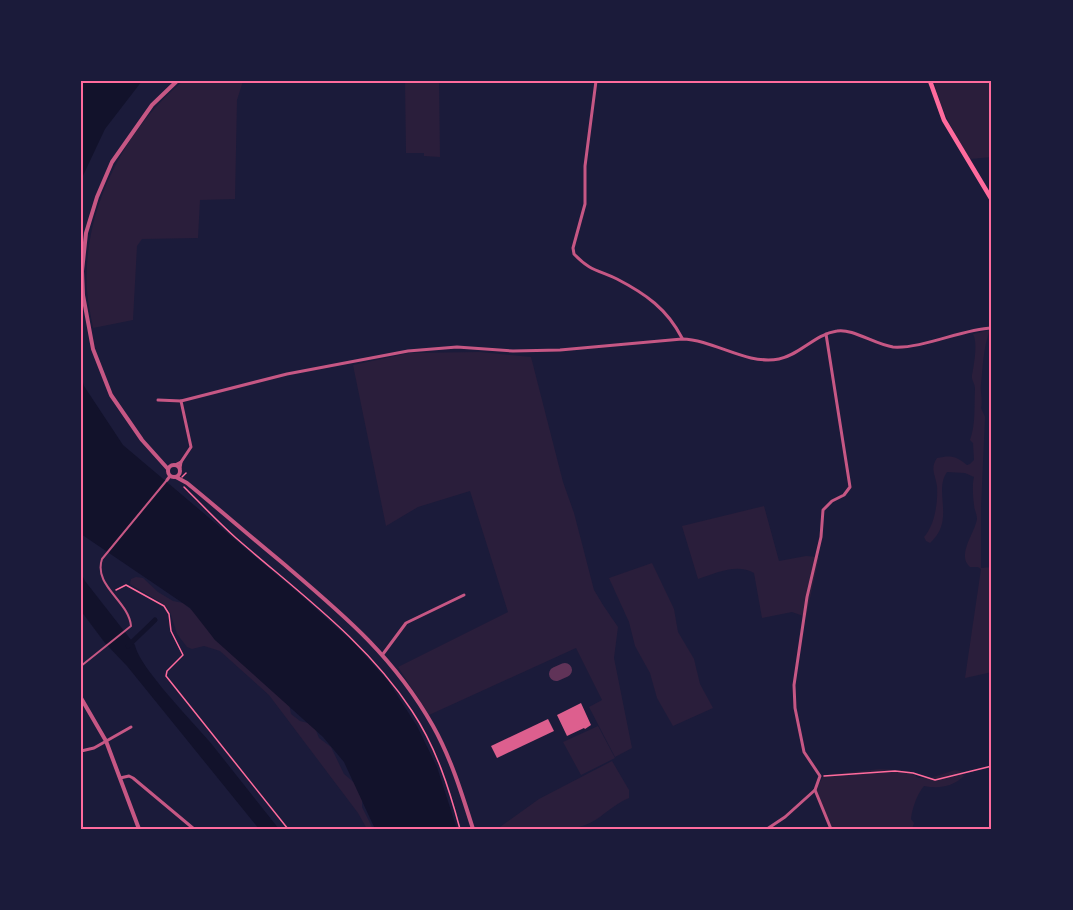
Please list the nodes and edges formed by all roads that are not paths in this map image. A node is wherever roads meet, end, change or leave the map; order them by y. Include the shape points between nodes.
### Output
1 (177, 81) edge
2 (596, 81) edge
3 (930, 81) edge
4 (992, 200) edge
5 (992, 328) edge
6 (826, 334) junction
7 (682, 339) junction
8 (158, 400) dead end
9 (181, 401) junction
10 (163, 462) junction
11 (181, 462) junction
12 (173, 465) junction
13 (168, 470) junction
14 (180, 470) junction
15 (169, 478) junction
16 (177, 479) junction
17 (187, 483) junction
18 (464, 595) dead end
19 (383, 654) junction
20 (81, 666) edge
21 (81, 698) edge
22 (131, 727) dead end
23 (106, 741) junction
24 (81, 751) edge
25 (120, 778) junction
26 (815, 790) junction
27 (139, 829) edge
28 (194, 829) edge
29 (473, 829) edge
30 (767, 829) edge
31 (831, 829) edge

1 - 10 street via 152,105 112,162 86,233 82,271 93,349 111,395 124,417
2 - 7 street via 585,166 585,204 573,251 584,265 658,304
3 - 4 main road via 944,120
5 - 6 street via 893,347 849,331
6 - 7 street via 780,359 738,355 695,339
6 - 26 street via 850,487 823,510 794,685 804,752 820,776
7 - 9 street via 560,350 457,347 408,351 287,374
8 - 9 street
9 - 11 street via 191,447
10 - 12 street
10 - 13 street
11 - 12 street
11 - 14 street
12 - 13 street
12 - 14 street
13 - 15 street
14 - 16 street
14 - 17 street
15 - 16 street
15 - 20 street via 99,566 102,578 132,623
16 - 17 street
17 - 19 street via 341,612
18 - 19 street via 406,623
19 - 29 street via 435,729
21 - 23 street
22 - 23 street
23 - 24 street
23 - 25 street
25 - 27 street
25 - 28 street via 133,778
26 - 30 street
26 - 31 street

